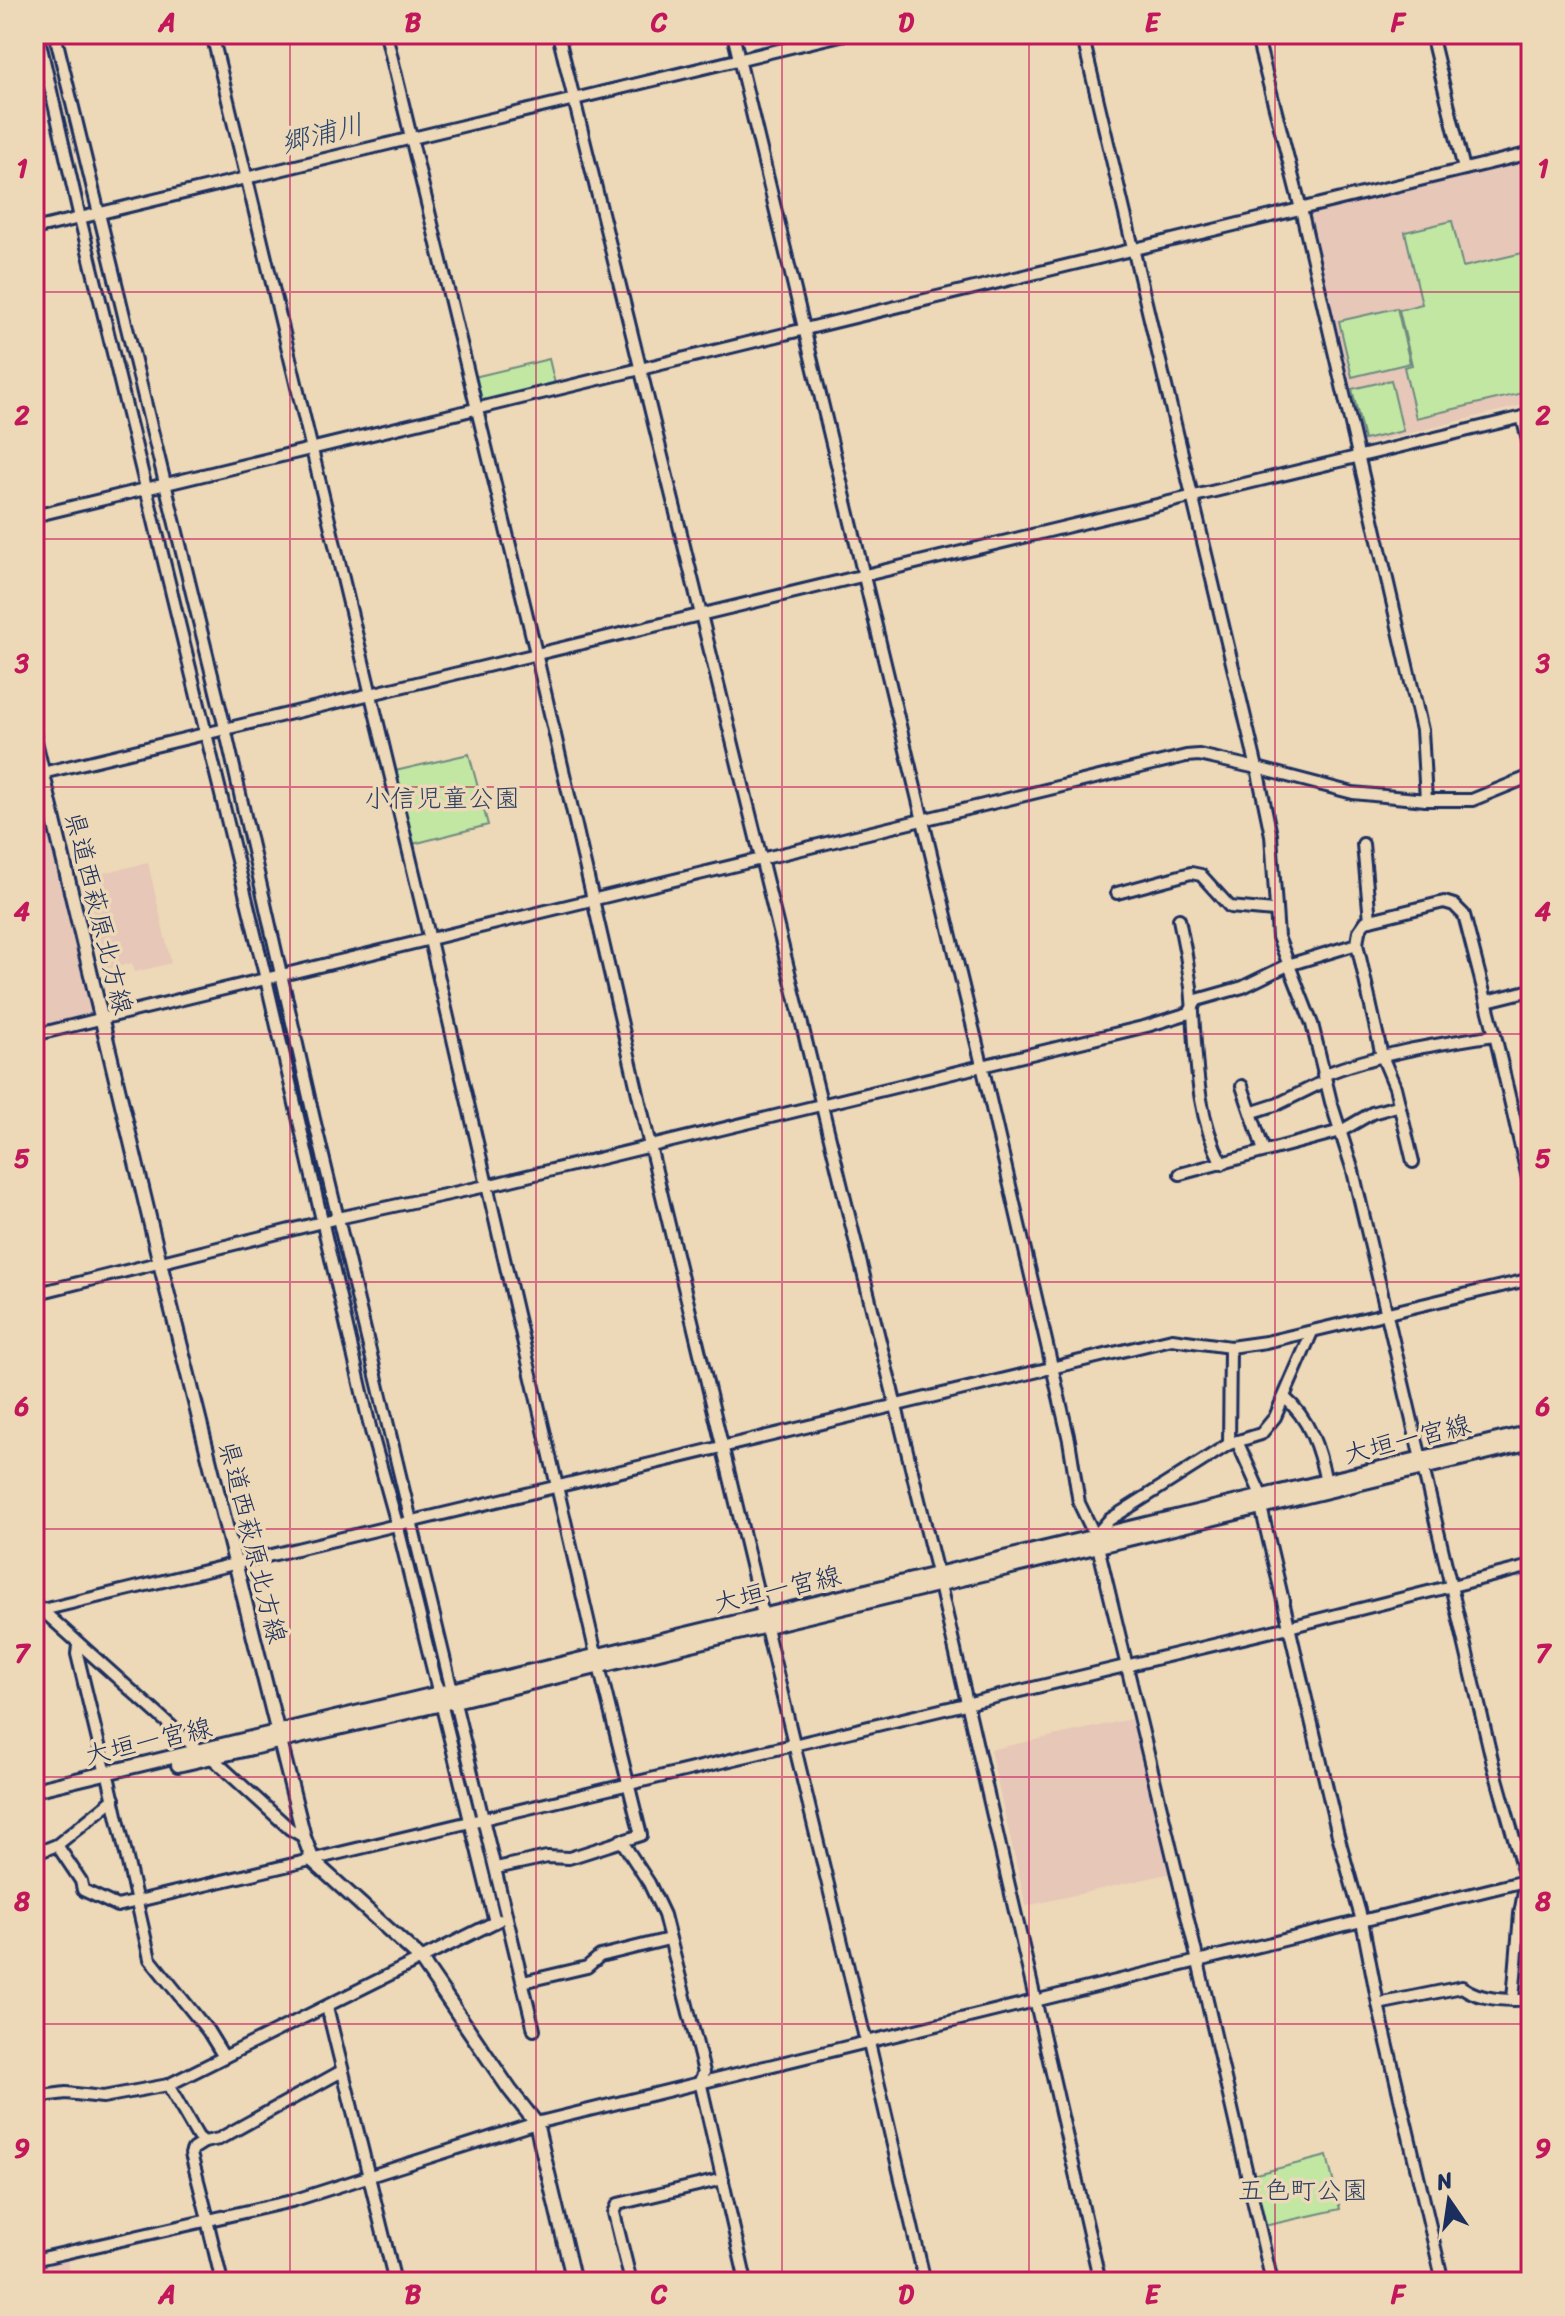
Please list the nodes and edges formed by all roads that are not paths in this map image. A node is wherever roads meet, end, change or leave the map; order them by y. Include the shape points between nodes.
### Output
1 (38, 34) edge
2 (55, 34) edge
3 (212, 34) edge
4 (386, 34) edge
5 (558, 34) edge
6 (733, 34) edge
7 (845, 34) edge
8 (1082, 34) edge
9 (1256, 34) edge
10 (1431, 34) edge
11 (739, 59) junction
12 (575, 99) junction
13 (411, 139) junction
14 (1531, 153) edge
15 (1464, 169) junction
16 (245, 178) junction
17 (1301, 209) junction
18 (99, 214) junction
19 (80, 218) junction
20 (34, 229) edge
21 (1134, 250) junction
22 (805, 329) junction
23 (641, 368) junction
24 (476, 408) junction
25 (1527, 416) edge
26 (311, 447) junction
27 (1531, 452) edge
28 (1359, 456) junction
29 (164, 485) junction
30 (147, 489) junction
31 (1193, 496) junction
32 (34, 516) edge
33 (864, 575) junction
34 (702, 614) junction
35 (536, 653) junction
36 (369, 694) junction
37 (225, 728) junction
38 (207, 735) junction
39 (34, 737) edge
40 (1257, 768) junction
41 (38, 774) edge
42 (1531, 776) edge
43 (1426, 800) junction
44 (922, 820) junction
45 (1363, 844) dead end
46 (761, 859) junction
47 (1117, 893) dead end
48 (594, 900) junction
49 (1274, 911) junction
50 (1179, 919) dead end
51 (1370, 920) junction
52 (430, 940) junction
53 (1357, 944) junction
54 (1288, 965) junction
55 (282, 975) junction
56 (266, 979) junction
57 (1531, 990) edge
58 (1487, 1001) junction
59 (1192, 1008) junction
60 (102, 1019) junction
61 (34, 1035) edge
62 (1495, 1035) junction
63 (1382, 1056) junction
64 (982, 1065) junction
65 (1324, 1078) junction
66 (1242, 1086) dead end
67 (820, 1104) junction
68 (1397, 1106) junction
69 (1253, 1112) junction
70 (1341, 1131) junction
71 (650, 1146) junction
72 (1264, 1151) junction
73 (1413, 1162) dead end
74 (1222, 1164) junction
75 (1180, 1174) dead end
76 (486, 1186) junction
77 (1531, 1191) edge
78 (338, 1218) junction
79 (321, 1223) junction
80 (160, 1263) junction
81 (1531, 1279) edge
82 (34, 1294) edge
83 (1387, 1314) junction
84 (1312, 1332) junction
85 (1230, 1347) junction
86 (1052, 1366) junction
87 (1284, 1397) junction
88 (895, 1405) junction
89 (1531, 1432) edge
90 (1233, 1442) junction
91 (1531, 1442) edge
92 (724, 1446) junction
93 (1423, 1462) junction
94 (1326, 1482) junction
95 (558, 1487) junction
96 (1262, 1502) junction
97 (411, 1521) junction
98 (397, 1524) junction
99 (1096, 1541) junction
100 (235, 1563) junction
101 (1531, 1566) edge
102 (939, 1580) junction
103 (1453, 1586) junction
104 (37, 1608) edge
105 (765, 1620) junction
106 (1289, 1627) junction
107 (78, 1645) junction
108 (597, 1660) junction
109 (1127, 1664) junction
110 (454, 1696) junction
111 (438, 1700) junction
112 (967, 1702) junction
113 (280, 1737) junction
114 (795, 1744) junction
115 (206, 1755) junction
116 (108, 1777) junction
117 (627, 1783) junction
118 (34, 1790) edge
119 (34, 1798) edge
120 (114, 1799) junction
121 (484, 1820) junction
122 (470, 1823) junction
123 (304, 1837) junction
124 (621, 1840) junction
125 (57, 1845) junction
126 (34, 1854) edge
127 (313, 1861) junction
128 (496, 1868) junction
129 (1529, 1880) edge
130 (138, 1901) junction
131 (507, 1915) junction
132 (1362, 1921) junction
133 (495, 1922) junction
134 (669, 1939) junction
135 (421, 1960) junction
136 (1198, 1961) junction
137 (523, 1982) junction
138 (1513, 2000) junction
139 (1531, 2000) edge
140 (1034, 2001) junction
141 (1378, 2004) junction
142 (327, 2007) junction
143 (534, 2030) dead end
144 (866, 2042) junction
145 (224, 2057) junction
146 (342, 2071) junction
147 (700, 2081) junction
148 (168, 2085) junction
149 (34, 2097) edge
150 (536, 2123) junction
151 (204, 2142) junction
152 (369, 2177) junction
153 (723, 2179) junction
154 (208, 2220) junction
155 (34, 2260) edge
156 (222, 2282) edge
157 (395, 2282) edge
158 (574, 2282) edge
159 (631, 2282) edge
160 (746, 2282) edge
161 (925, 2282) edge
162 (1100, 2282) edge
163 (1272, 2282) edge
164 (1443, 2282) edge

1 - 19 street
2 - 18 street
3 - 16 street
4 - 13 street
5 - 12 street
6 - 11 street
7 - 11 street
8 - 21 street
9 - 17 street
10 - 15 street
11 - 12 street
11 - 22 street
12 - 13 street
12 - 23 street
13 - 16 street
13 - 24 street
14 - 15 street
15 - 17 street
16 - 18 street
16 - 26 street
17 - 21 street
17 - 28 street
18 - 19 street
18 - 29 street
19 - 20 street
19 - 30 street
21 - 22 street
21 - 31 street
22 - 23 street
22 - 33 street
23 - 24 street
23 - 34 street
24 - 26 street
24 - 35 street
25 - 27 street
25 - 28 street
26 - 29 street
26 - 36 street
28 - 31 street
28 - 43 street via 1422,730
29 - 30 street
29 - 37 street
30 - 32 street
30 - 38 street
31 - 33 street
31 - 40 street
33 - 34 street
33 - 44 street
34 - 35 street
34 - 46 street
35 - 36 street
35 - 48 street
36 - 37 street
36 - 52 street
37 - 38 street
37 - 55 street
38 - 41 street
38 - 56 street
39 - 41 main road, 県道西萩原北方線
40 - 43 street via 1353,793
40 - 44 street via 1186,756
40 - 49 street via 1271,835
41 - 60 main road, 県道西萩原北方線
42 - 43 street via 1472,800
44 - 46 street
44 - 64 street
45 - 51 street
46 - 48 street
46 - 67 street
47 - 49 street via 1191,873 1201,875 1230,907
48 - 52 street
48 - 71 street
49 - 54 street
50 - 59 street
51 - 53 street via 1359,931
51 - 58 street via 1444,902 1454,905 1464,915
52 - 55 street
52 - 76 street
53 - 54 street
53 - 63 street
54 - 59 street via 1243,987 1197,1000
54 - 65 street via 1312,1024
55 - 56 street
55 - 78 street
56 - 60 street
56 - 79 street
57 - 58 street
58 - 62 street
59 - 64 street via 1147,1026
59 - 74 street via 1203,1118
60 - 61 street
60 - 80 main road, 県道西萩原北方線
62 - 63 street
62 - 77 street
63 - 65 street
63 - 68 street
64 - 67 street
64 - 86 street
65 - 69 street
65 - 70 street
66 - 69 street
67 - 71 street
67 - 88 street
68 - 70 street
68 - 73 street
69 - 72 street
70 - 72 street
70 - 83 street
71 - 76 street
71 - 92 street
72 - 74 street
74 - 75 street
76 - 78 street
76 - 95 street
78 - 79 street
78 - 97 street
79 - 80 street
79 - 98 street
80 - 82 street
80 - 100 main road, 県道西萩原北方線
81 - 83 street
83 - 84 street
83 - 93 street
84 - 85 street
84 - 87 street
85 - 86 street via 1172,1339
85 - 90 street
86 - 88 street
86 - 99 street via 1079,1503
87 - 90 street via 1261,1434
87 - 94 street via 1308,1425
88 - 92 street
88 - 102 street
89 - 93 main road, 大垣一宮線
90 - 96 street
90 - 99 street via 1109,1520
91 - 93 main road, 大垣一宮線
92 - 95 street
92 - 105 street
93 - 94 main road, 大垣一宮線
93 - 96 main road, 大垣一宮線
93 - 103 street
94 - 96 main road, 大垣一宮線
95 - 97 street
95 - 108 street
96 - 99 main road, 大垣一宮線
96 - 106 street
97 - 98 street
97 - 110 street
98 - 100 street
98 - 111 street
99 - 102 main road, 大垣一宮線
99 - 109 street
100 - 104 street
100 - 113 main road, 県道西萩原北方線
101 - 103 street
102 - 105 main road, 大垣一宮線
102 - 112 street
103 - 106 street
103 - 129 street via 1493,1764
104 - 107 street
105 - 108 main road, 大垣一宮線
105 - 114 street
106 - 109 street
106 - 132 street
107 - 115 street
107 - 116 street
108 - 110 main road, 大垣一宮線
108 - 117 street
109 - 112 street
109 - 136 street
110 - 111 main road, 大垣一宮線
110 - 121 street
111 - 113 main road, 大垣一宮線
111 - 122 street
112 - 114 street
112 - 140 street
113 - 115 main road, 大垣一宮線
113 - 123 main road, 県道西萩原北方線
114 - 117 street
114 - 144 street
115 - 116 main road, 大垣一宮線
115 - 123 street
116 - 118 main road, 大垣一宮線
116 - 119 main road, 大垣一宮線
116 - 120 street
117 - 121 street
117 - 124 street via 641,1835
120 - 125 street
120 - 130 street
121 - 122 street
121 - 128 street
122 - 127 street
122 - 133 street
123 - 127 main road, 県道西萩原北方線
124 - 128 street via 569,1858
124 - 134 street via 658,1900
125 - 126 street
125 - 130 street via 83,1890 117,1906
127 - 130 street
127 - 135 main road, 県道西萩原北方線
128 - 131 street
129 - 132 street
129 - 138 street via 1520,1914
130 - 145 street via 150,1959
131 - 133 street
131 - 137 street
132 - 136 street
132 - 141 street
133 - 135 street
134 - 137 street
134 - 147 street via 704,2072
135 - 142 street
135 - 150 main road, 県道西萩原北方線
136 - 140 street
136 - 163 street
137 - 143 street
138 - 139 street
138 - 141 street via 1471,1994 1462,1987
140 - 144 street
140 - 162 street
141 - 164 street
142 - 145 street
142 - 146 street
144 - 147 street
144 - 161 street
145 - 148 street
146 - 151 street via 219,2139
146 - 152 street
147 - 150 street
147 - 153 street
148 - 149 street via 103,2097
148 - 151 street
150 - 152 street
150 - 158 main road, 県道西萩原北方線
151 - 154 street via 191,2154
152 - 154 street
152 - 157 street
153 - 159 street via 618,2204 614,2213
153 - 160 street
154 - 155 street
154 - 156 street

